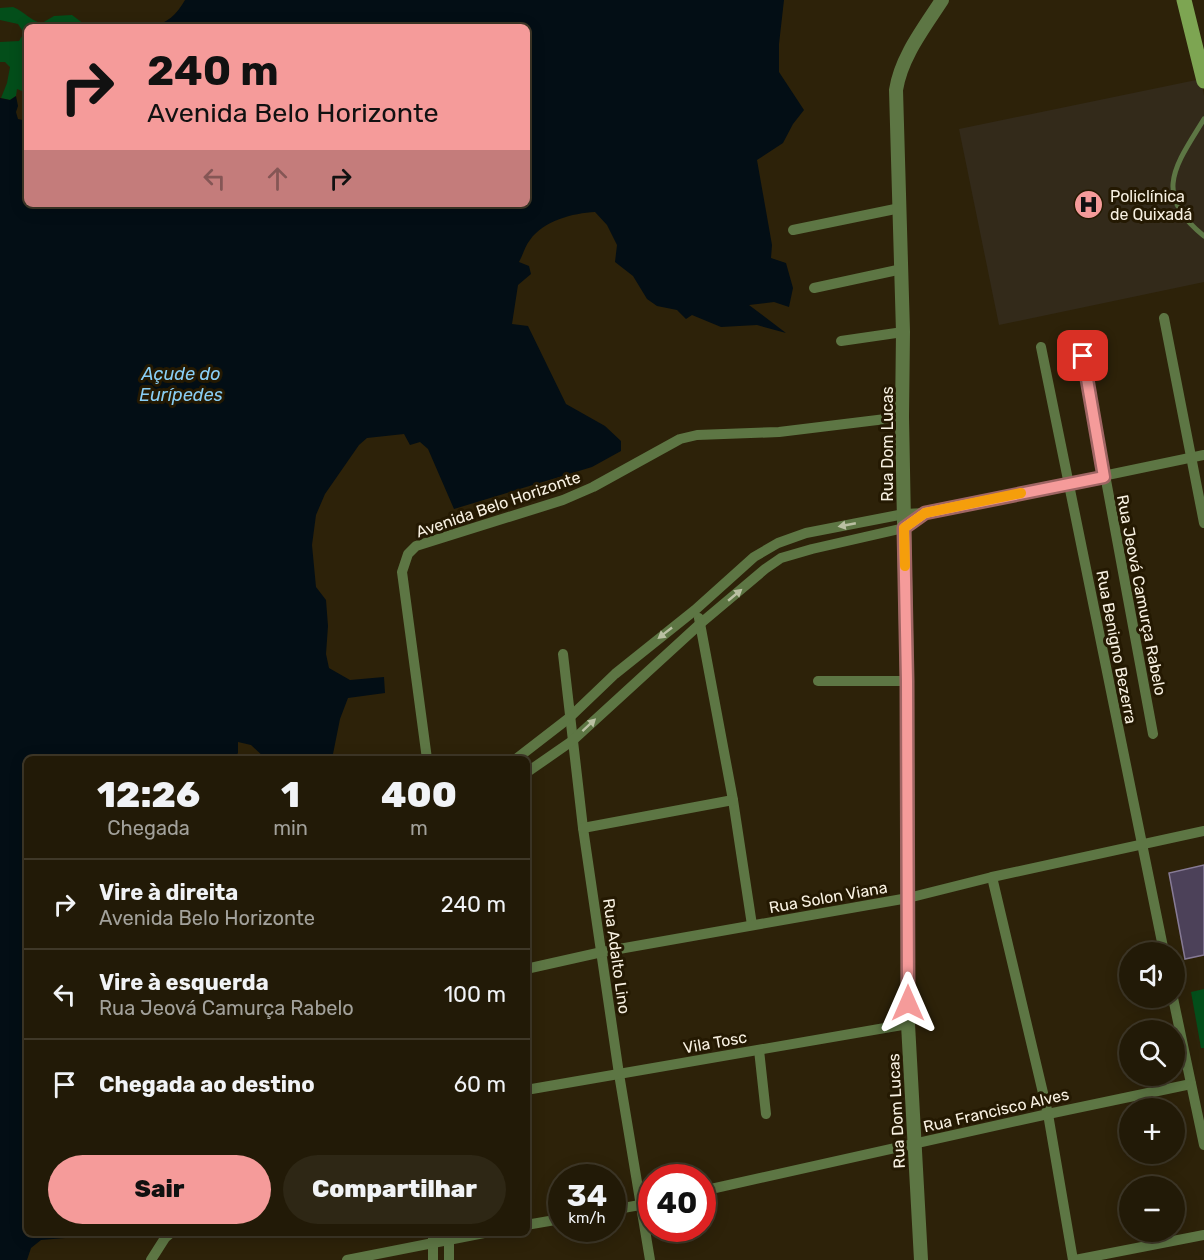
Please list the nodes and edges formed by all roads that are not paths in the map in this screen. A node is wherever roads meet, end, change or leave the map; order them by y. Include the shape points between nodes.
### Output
1 (942, 0) edge
2 (1184, 0) edge
3 (1204, 81) edge
4 (1204, 119) edge
5 (900, 208) junction
6 (793, 230) dead end
7 (1204, 236) edge
8 (902, 269) junction
9 (814, 288) dead end
10 (1164, 318) dead end
11 (903, 332) junction
12 (841, 341) dead end
13 (1041, 347) dead end
14 (1083, 356) dead end
15 (902, 417) junction
16 (1204, 455) edge
17 (1190, 457) junction
18 (1104, 477) junction
19 (1069, 483) junction
20 (925, 513) junction
21 (904, 514) junction
22 (1204, 523) edge
23 (904, 528) junction
24 (778, 543) junction
25 (781, 558) junction
26 (695, 610) junction
27 (701, 623) junction
28 (563, 654) dead end
29 (615, 674) junction
30 (818, 681) dead end
31 (907, 681) junction
32 (626, 689) junction
33 (569, 718) junction
34 (1153, 734) dead end
35 (572, 741) junction
36 (427, 756) edge
37 (520, 756) edge
38 (530, 770) edge
39 (734, 800) junction
40 (583, 828) junction
41 (1204, 831) edge
42 (1141, 844) junction
43 (992, 878) junction
44 (908, 898) junction
45 (752, 925) junction
46 (1162, 942) edge
47 (602, 951) junction
48 (530, 968) edge
49 (1175, 1008) edge
50 (908, 1024) junction
51 (759, 1050) junction
52 (619, 1074) junction
53 (1191, 1084) junction
54 (530, 1089) edge
55 (766, 1114) dead end
56 (1048, 1114) junction
57 (915, 1144) junction
58 (1204, 1145) edge
59 (638, 1165) edge
60 (716, 1188) edge
61 (548, 1221) edge
62 (530, 1224) edge
63 (1204, 1235) edge
64 (167, 1236) edge
65 (449, 1236) edge
66 (433, 1238) edge
67 (649, 1242) edge
68 (151, 1260) edge
69 (347, 1260) edge
70 (433, 1260) edge
71 (449, 1260) edge
72 (650, 1260) edge
73 (921, 1260) edge
74 (1074, 1260) edge

1 - 5 street, Rua Dom Lucas via 898,75
2 - 3 main road
4 - 7 lane via 1181,155 1172,190 1179,210
5 - 6 street
5 - 8 street, Rua Dom Lucas
8 - 9 street
8 - 11 street, Rua Dom Lucas
10 - 17 street
11 - 12 street
11 - 15 street, Rua Dom Lucas
13 - 19 street, Rua Benigno Bezerra
14 - 18 street, Rua Jeová Camurça Rabelo
15 - 21 street, Rua Dom Lucas
15 - 36 street, Avenida Belo Horizonte via 680,439 563,500 416,546 408,554 402,572
16 - 17 street
17 - 18 street
17 - 22 street
18 - 19 street
18 - 34 street, Rua Jeová Camurça Rabelo
19 - 20 street
19 - 42 street, Rua Benigno Bezerra
20 - 21 street
20 - 23 street
21 - 23 street, Rua Dom Lucas
21 -> 24 street via 806,533
23 - 25 street
23 - 31 street, Rua Dom Lucas
24 - 25 street
24 - 26 street via 754,557
27 -> 25 street
26 - 27 street
26 -> 29 street
27 - 32 street
27 - 39 street
28 - 33 street, Rua Adalto Lino
29 - 32 street
29 - 33 street
30 - 31 street
31 - 44 street, Rua Dom Lucas
35 -> 32 street
33 - 35 street, Rua Adalto Lino
33 - 37 street
35 - 38 street
35 - 40 street, Rua Adalto Lino
39 - 40 street
39 - 45 street
40 - 47 street, Rua Adalto Lino
41 - 42 street, Rua Solon Viana
42 - 43 street, Rua Solon Viana
42 - 46 street, Rua Benigno Bezerra
43 - 44 street, Rua Solon Viana
43 - 56 street
44 - 45 street, Rua Solon Viana
44 - 50 street, Rua Dom Lucas
45 - 47 street, Rua Solon Viana
47 - 48 street, Rua Solon Viana
47 - 52 street, Rua Adalto Lino
49 - 53 street
50 - 51 street, Vila Tosc
50 - 57 street, Rua Dom Lucas
51 - 52 street, Vila Tosc
51 - 55 street
52 - 54 street, Vila Tosc
52 - 59 street, Rua Adalto Lino
53 - 56 street, Rua Francisco Alves
53 - 58 street
56 - 57 street, Rua Francisco Alves
56 - 74 street
57 - 60 street, Rua Francisco Alves
57 - 73 street, Rua Dom Lucas
61 - 62 street
63 - 74 street
64 - 68 street
65 - 66 street
65 - 71 street
66 - 69 street
66 - 70 street
67 - 72 street, Rua Adalto Lino

